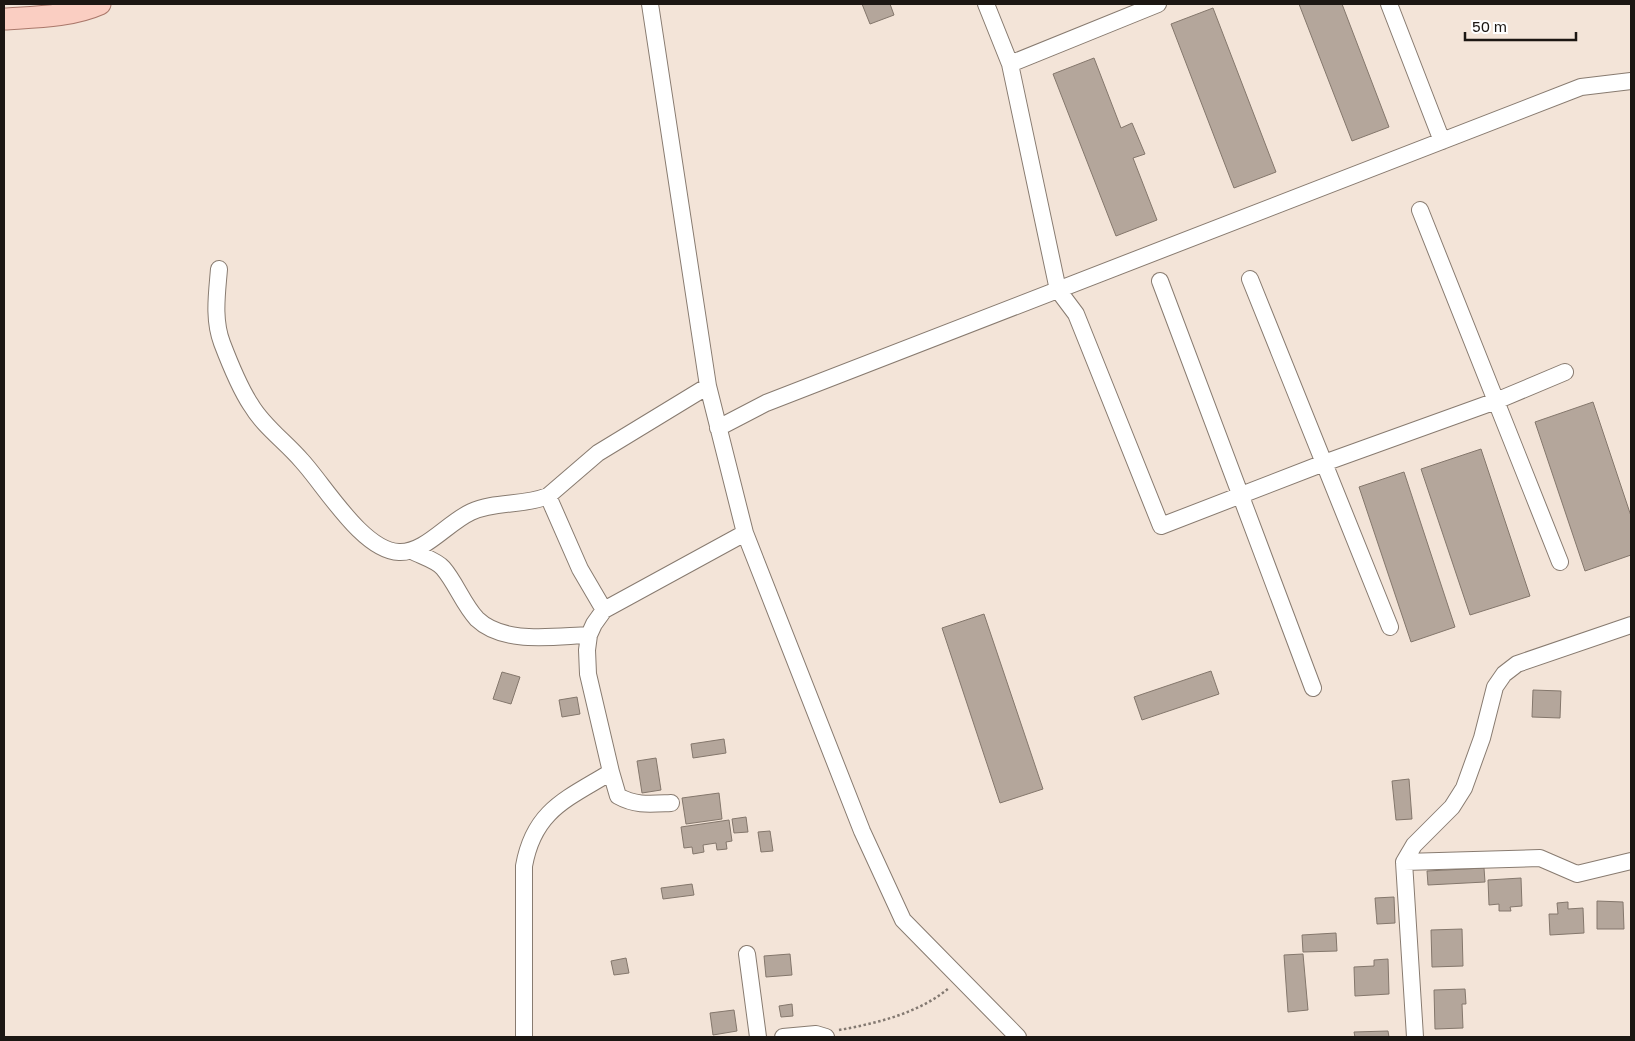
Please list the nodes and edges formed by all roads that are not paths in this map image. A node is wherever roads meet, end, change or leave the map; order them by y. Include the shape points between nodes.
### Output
1 (100, 4) edge
2 (650, 4) edge
3 (986, 4) edge
4 (1158, 4) edge
5 (1389, 4) edge
6 (4, 19) edge
7 (1010, 64) junction
8 (1631, 81) edge
9 (1442, 141) junction
10 (1420, 210) dead end
11 (219, 268) dead end
12 (1250, 279) dead end
13 (1160, 281) dead end
14 (1058, 290) junction
15 (1565, 372) dead end
16 (708, 386) junction
17 (1496, 401) junction
18 (718, 428) junction
19 (1324, 463) junction
20 (1241, 495) junction
21 (548, 496) junction
22 (745, 534) junction
23 (412, 551) junction
24 (1560, 562) dead end
25 (604, 610) junction
26 (1631, 625) edge
27 (1390, 627) dead end
28 (589, 635) junction
29 (1313, 688) dead end
30 (611, 772) junction
31 (671, 803) dead end
32 (1631, 861) edge
33 (1404, 862) junction
34 (747, 954) dead end
35 (821, 1036) edge
36 (524, 1037) edge
37 (758, 1037) edge
38 (783, 1037) edge
39 (1018, 1037) edge
40 (1415, 1037) edge

1 - 6 main road via 46,16
2 - 16 street
3 - 7 street
4 - 7 street
5 - 9 street
7 - 14 street
8 - 9 street via 1581,87
9 - 14 street
10 - 17 street
11 - 23 street via 218,327 251,406 371,541 384,550
12 - 19 street
13 - 20 street
14 - 18 street via 766,403
14 - 20 street via 1076,314 1161,526
15 - 17 street
16 - 18 street
16 - 21 street via 610,444
17 - 19 street
17 - 24 street
18 - 22 street
19 - 20 street
19 - 27 street
20 - 29 street
21 - 23 street via 468,513
21 - 25 street via 580,569
22 - 25 street
22 - 39 street via 862,831 903,920
23 - 28 street via 441,566 478,619 497,631 510,635
25 - 28 street
26 - 33 street via 1518,664 1504,674 1495,687 1479,748 1464,788 1452,807 1414,845
28 - 30 street via 588,674
30 - 31 street via 618,796 627,801 640,805
30 - 36 street via 554,807 537,826 528,847 524,866
32 - 33 street via 1578,874 1540,858
33 - 40 street
34 - 37 street
35 - 38 street

